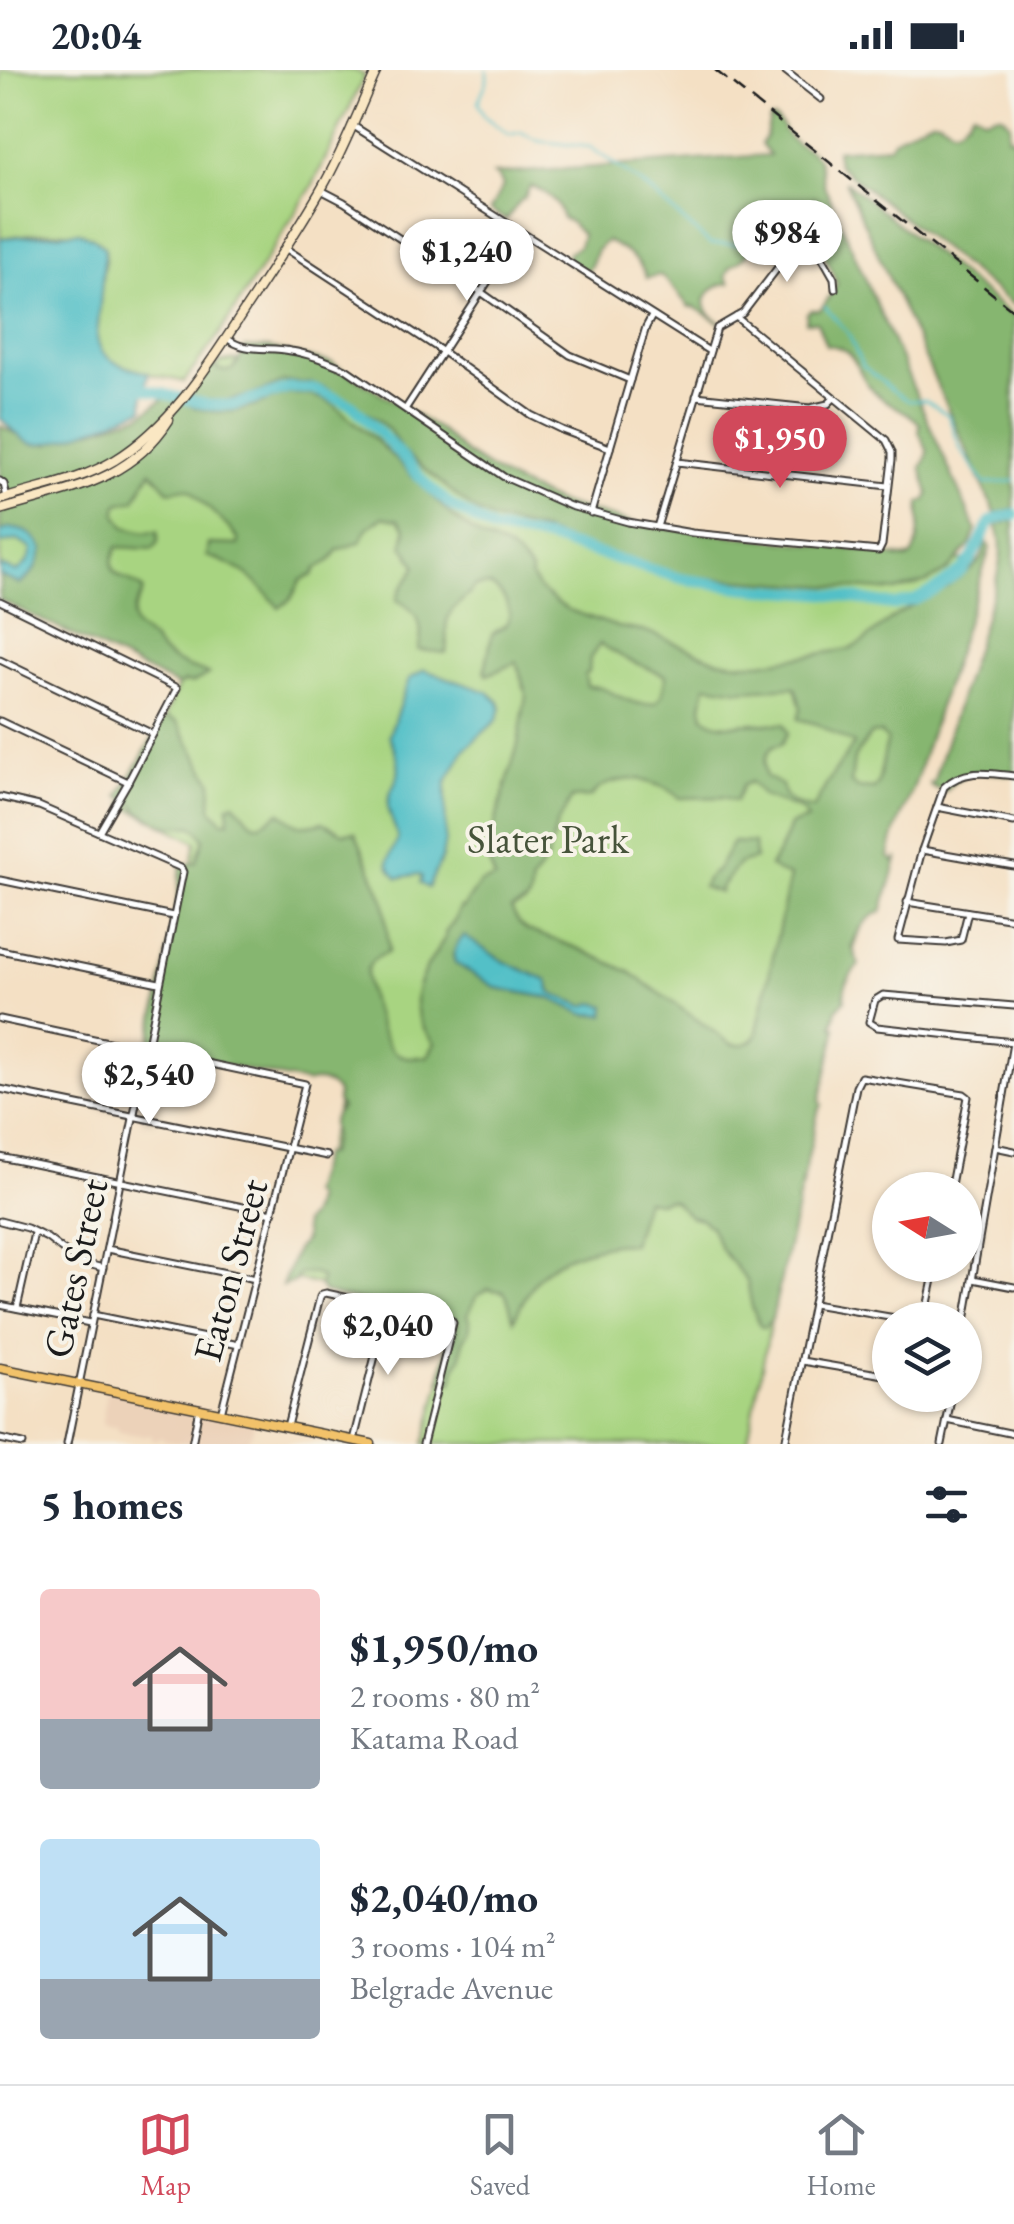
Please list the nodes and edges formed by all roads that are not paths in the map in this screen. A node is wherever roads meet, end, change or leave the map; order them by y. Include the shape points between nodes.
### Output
1 (378, 70) edge
2 (784, 70) edge
3 (795, 73) edge
4 (821, 99) dead end
5 (352, 125) junction
6 (322, 189) junction
7 (520, 232) junction
8 (284, 248) junction
9 (835, 289) dead end
10 (481, 292) junction
11 (652, 316) junction
12 (736, 317) junction
13 (227, 338) junction
14 (709, 351) junction
15 (443, 352) junction
16 (630, 380) junction
17 (696, 396) junction
18 (834, 398) junction
19 (176, 407) junction
20 (406, 408) junction
21 (610, 448) junction
22 (677, 462) junction
23 (0, 481) edge
24 (888, 486) junction
25 (4, 499) edge
26 (0, 510) edge
27 (591, 513) junction
28 (658, 527) junction
29 (0, 601) edge
30 (0, 660) edge
31 (0, 721) edge
32 (153, 734) junction
33 (1014, 776) edge
34 (128, 782) junction
35 (0, 796) edge
36 (937, 807) junction
37 (1014, 822) edge
38 (99, 832) junction
39 (922, 850) junction
40 (1014, 866) edge
41 (0, 880) edge
42 (907, 902) junction
43 (968, 912) junction
44 (174, 916) junction
45 (1014, 919) edge
46 (0, 950) edge
47 (160, 983) junction
48 (1014, 1006) edge
49 (0, 1019) edge
50 (1014, 1040) edge
51 (147, 1050) junction
52 (1010, 1083) edge
53 (0, 1088) edge
54 (133, 1116) junction
55 (996, 1146) junction
56 (290, 1148) junction
57 (1014, 1151) edge
58 (327, 1156) dead end
59 (0, 1157) edge
60 (953, 1172) edge
61 (121, 1182) junction
62 (274, 1213) junction
63 (0, 1221) edge
64 (982, 1224) edge
65 (35, 1232) junction
66 (107, 1249) junction
67 (103, 1268) junction
68 (256, 1279) junction
69 (982, 1281) edge
70 (1014, 1287) edge
71 (813, 1304) junction
72 (0, 1305) edge
73 (17, 1308) junction
74 (388, 1308) junction
75 (872, 1314) edge
76 (92, 1319) junction
77 (239, 1345) junction
78 (802, 1361) junction
79 (0, 1368) edge
80 (872, 1373) edge
81 (79, 1384) junction
82 (199, 1408) junction
83 (222, 1412) junction
84 (949, 1412) edge
85 (947, 1420) junction
86 (287, 1427) junction
87 (1014, 1434) edge
88 (0, 1439) edge
89 (354, 1440) junction
90 (23, 1444) edge
91 (67, 1444) edge
92 (192, 1444) edge
93 (371, 1444) edge
94 (423, 1444) edge
95 (785, 1444) edge
96 (942, 1444) edge

1 - 5 main road
2 - 3 street
3 - 4 street
5 - 6 main road
5 - 7 street
6 - 8 main road
6 - 10 street
7 - 10 street
7 - 11 street
8 - 13 main road
8 - 15 street
9 - 12 street via 809,234
10 - 15 street
10 - 16 street via 570,354
11 - 14 street
11 - 16 street
12 - 14 street via 717,328
12 - 18 street
13 - 19 main road
13 - 20 street via 243,348 318,358
14 - 17 street
15 - 20 street
15 - 21 street via 531,415
16 - 21 street
17 - 18 street via 810,408
17 - 22 street
18 - 24 street via 886,440 892,452
19 - 25 main road via 105,466
19 - 26 main road via 142,454 107,476
20 - 27 street via 504,477
21 - 27 street
22 - 24 street
22 - 28 street
23 - 25 street
24 - 28 street via 879,551
27 - 28 street
29 - 32 street via 176,688
30 - 32 street
31 - 34 street
32 - 34 street
33 - 36 street via 960,776 944,787
34 - 38 street
35 - 38 street
36 - 37 street
36 - 39 street
38 - 44 street, Gates Street via 183,870
39 - 40 street
39 - 42 street
41 - 44 street
42 - 43 street
42 - 43 street via 902,941 961,940
43 - 45 street
44 - 47 street, Gates Street
46 - 47 street
47 - 51 street, Gates Street
48 - 50 street via 883,995 869,1022
49 - 51 street
50 - 52 street
51 - 54 street, Gates Street
51 - 56 street, Eaton Street via 305,1084
52 - 55 street
53 - 54 street
54 - 56 street
54 - 61 street, Gates Street
55 - 57 street
55 - 64 street
56 - 58 street
56 - 62 street, Eaton Street
59 - 61 street
60 - 71 street via 968,1097 861,1077
61 - 62 street
61 - 66 street, Gates Street
62 - 68 street, Eaton Street
63 - 65 street
65 - 67 street via 77,1261
65 - 73 street
66 - 67 street, Gates Street
66 - 68 street
67 - 76 street, Gates Street
68 - 77 street, Eaton Street
69 - 70 street
71 - 75 street
71 - 78 street
72 - 73 street
73 - 76 street
74 - 86 street via 322,1294
74 - 89 street
74 - 94 street via 453,1323
76 - 77 street
76 - 81 street, Gates Street
77 - 83 street, Eaton Street
78 - 80 street
78 - 95 street
79 - 81 main road
81 - 82 main road
81 - 91 street, Gates Street
82 - 83 main road
82 - 92 street
83 - 86 main road
84 - 85 street
85 - 87 street
85 - 96 street
86 - 89 main road
88 - 90 street
89 - 93 main road

